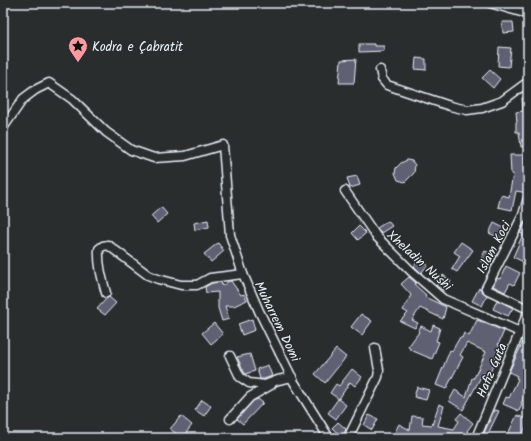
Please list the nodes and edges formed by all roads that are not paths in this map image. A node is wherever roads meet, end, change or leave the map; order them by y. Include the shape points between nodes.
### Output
1 (490, 3) edge
2 (528, 14) edge
3 (380, 70) dead end
4 (528, 82) edge
5 (3, 128) edge
6 (345, 191) dead end
7 (528, 198) edge
8 (243, 274) junction
9 (106, 293) dead end
10 (528, 311) edge
11 (520, 332) junction
12 (375, 348) dead end
13 (230, 356) dead end
14 (292, 377) junction
15 (278, 380) junction
16 (230, 419) dead end
17 (329, 438) edge
18 (348, 438) edge
19 (476, 438) edge

1 - 2 street
3 - 4 street via 387,85 467,110 502,101
5 - 8 street, Muharrem Domi via 23,99 50,83 72,99 106,132 131,150 154,158 185,156 223,145 230,235
6 - 11 street, Xheladin Nushi via 376,236 443,299
7 - 10 street, Islam Koci via 523,215 486,285 488,290
8 - 9 street, Muharrem Domi via 210,278 197,285 181,285 148,275 108,245 99,249 98,258
8 - 14 street, Muharrem Domi
10 - 11 street, Hafiz Guta
11 - 19 street, Hafiz Guta
12 - 18 street via 378,377
13 - 15 street, Muharrem Domi via 240,377 249,383 265,385
14 - 15 street, Muharrem Domi
14 - 17 street, Muharrem Domi
15 - 16 street, Muharrem Domi via 250,397

